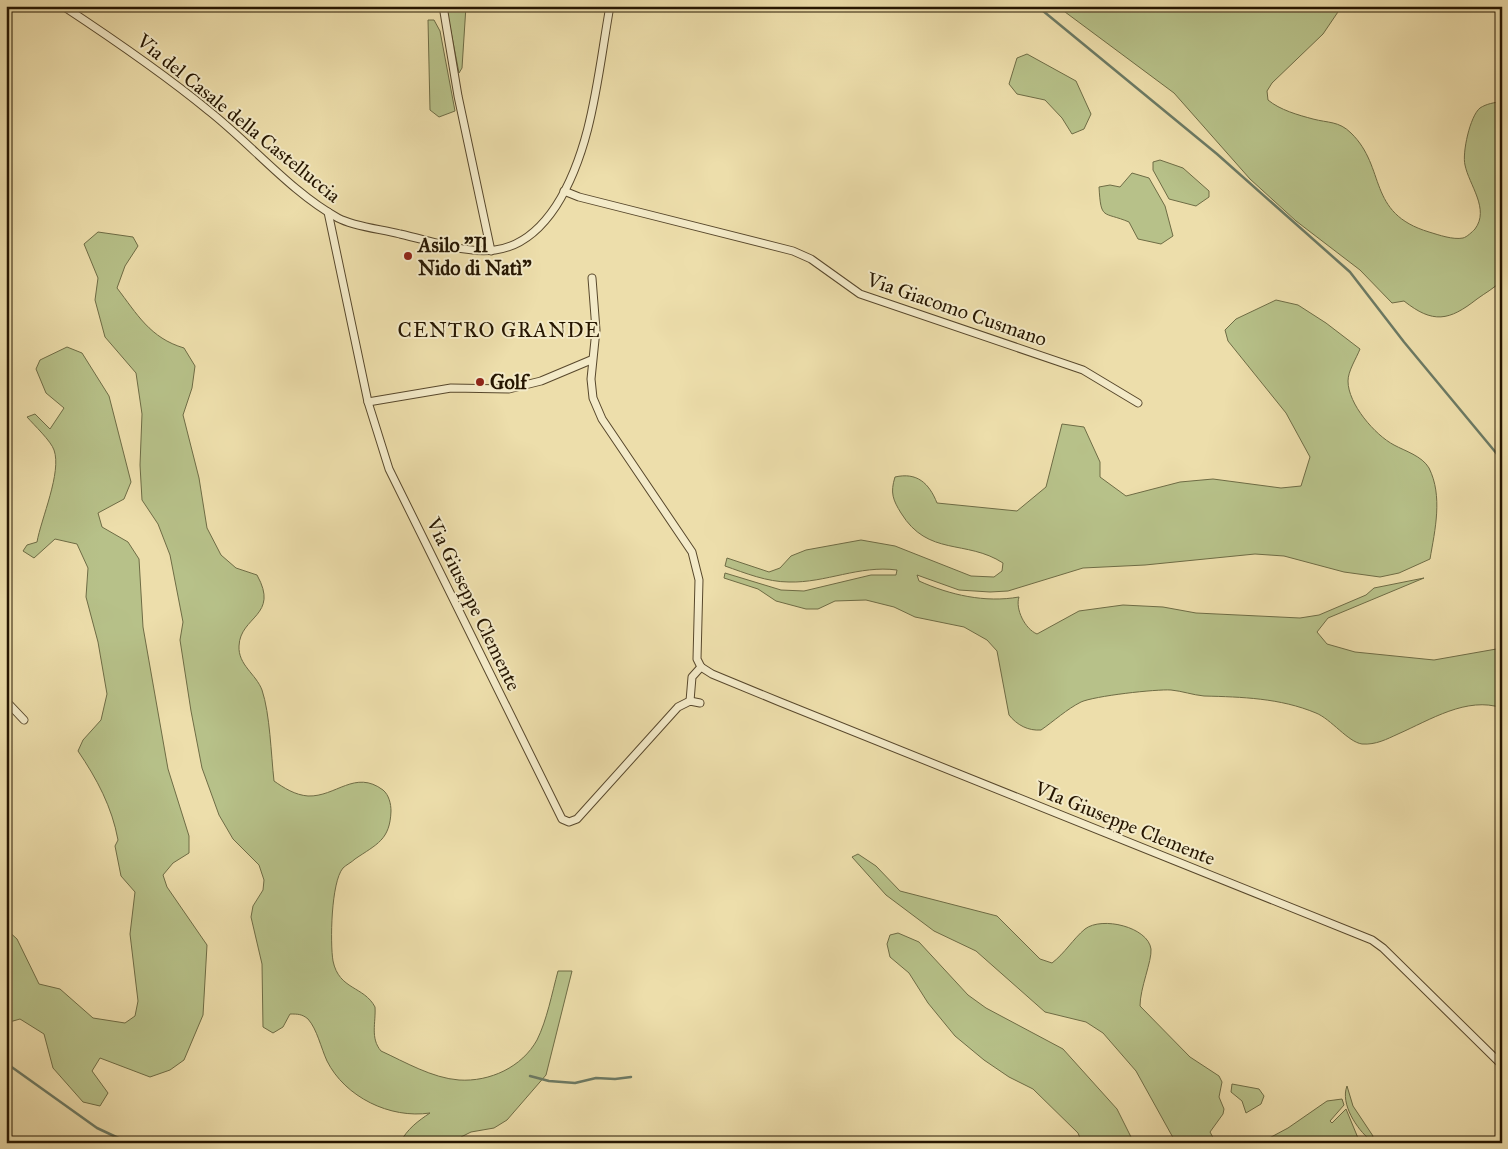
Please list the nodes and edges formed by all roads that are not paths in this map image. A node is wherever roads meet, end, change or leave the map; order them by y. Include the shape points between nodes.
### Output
1 (63, 6) edge
2 (443, 6) edge
3 (610, 6) edge
4 (564, 191) junction
5 (328, 212) junction
6 (491, 251) junction
7 (592, 278) dead end
8 (591, 360) junction
9 (368, 402) junction
10 (1138, 403) dead end
11 (701, 667) junction
12 (6, 701) edge
13 (690, 701) junction
14 (700, 703) dead end
15 (24, 720) dead end
16 (1502, 1065) edge

1 - 5 street, Via del Casale della Castelluccia via 131,50 202,105
2 - 6 street via 458,96
3 - 4 street, Via del Casale della Castelluccia via 586,134
4 - 6 street, Via del Casale della Castelluccia via 533,233 519,243
4 - 10 street, Via Giacomo Cusmano via 793,250 860,294 1083,370
5 - 6 street, Via del Casale della Castelluccia via 341,220 483,253
5 - 9 street, Via Giuseppe Clemente
7 - 8 street via 596,330
8 - 9 street via 541,381 509,389 451,388
8 - 11 street via 592,391 598,412 683,538 697,567 698,659
9 - 13 street, Via Giuseppe Clemente via 389,470 564,821 577,819 678,707
11 - 13 street via 692,677
11 - 16 street, VIa Giuseppe Clemente via 780,702 1372,940
12 - 15 street
13 - 14 street

